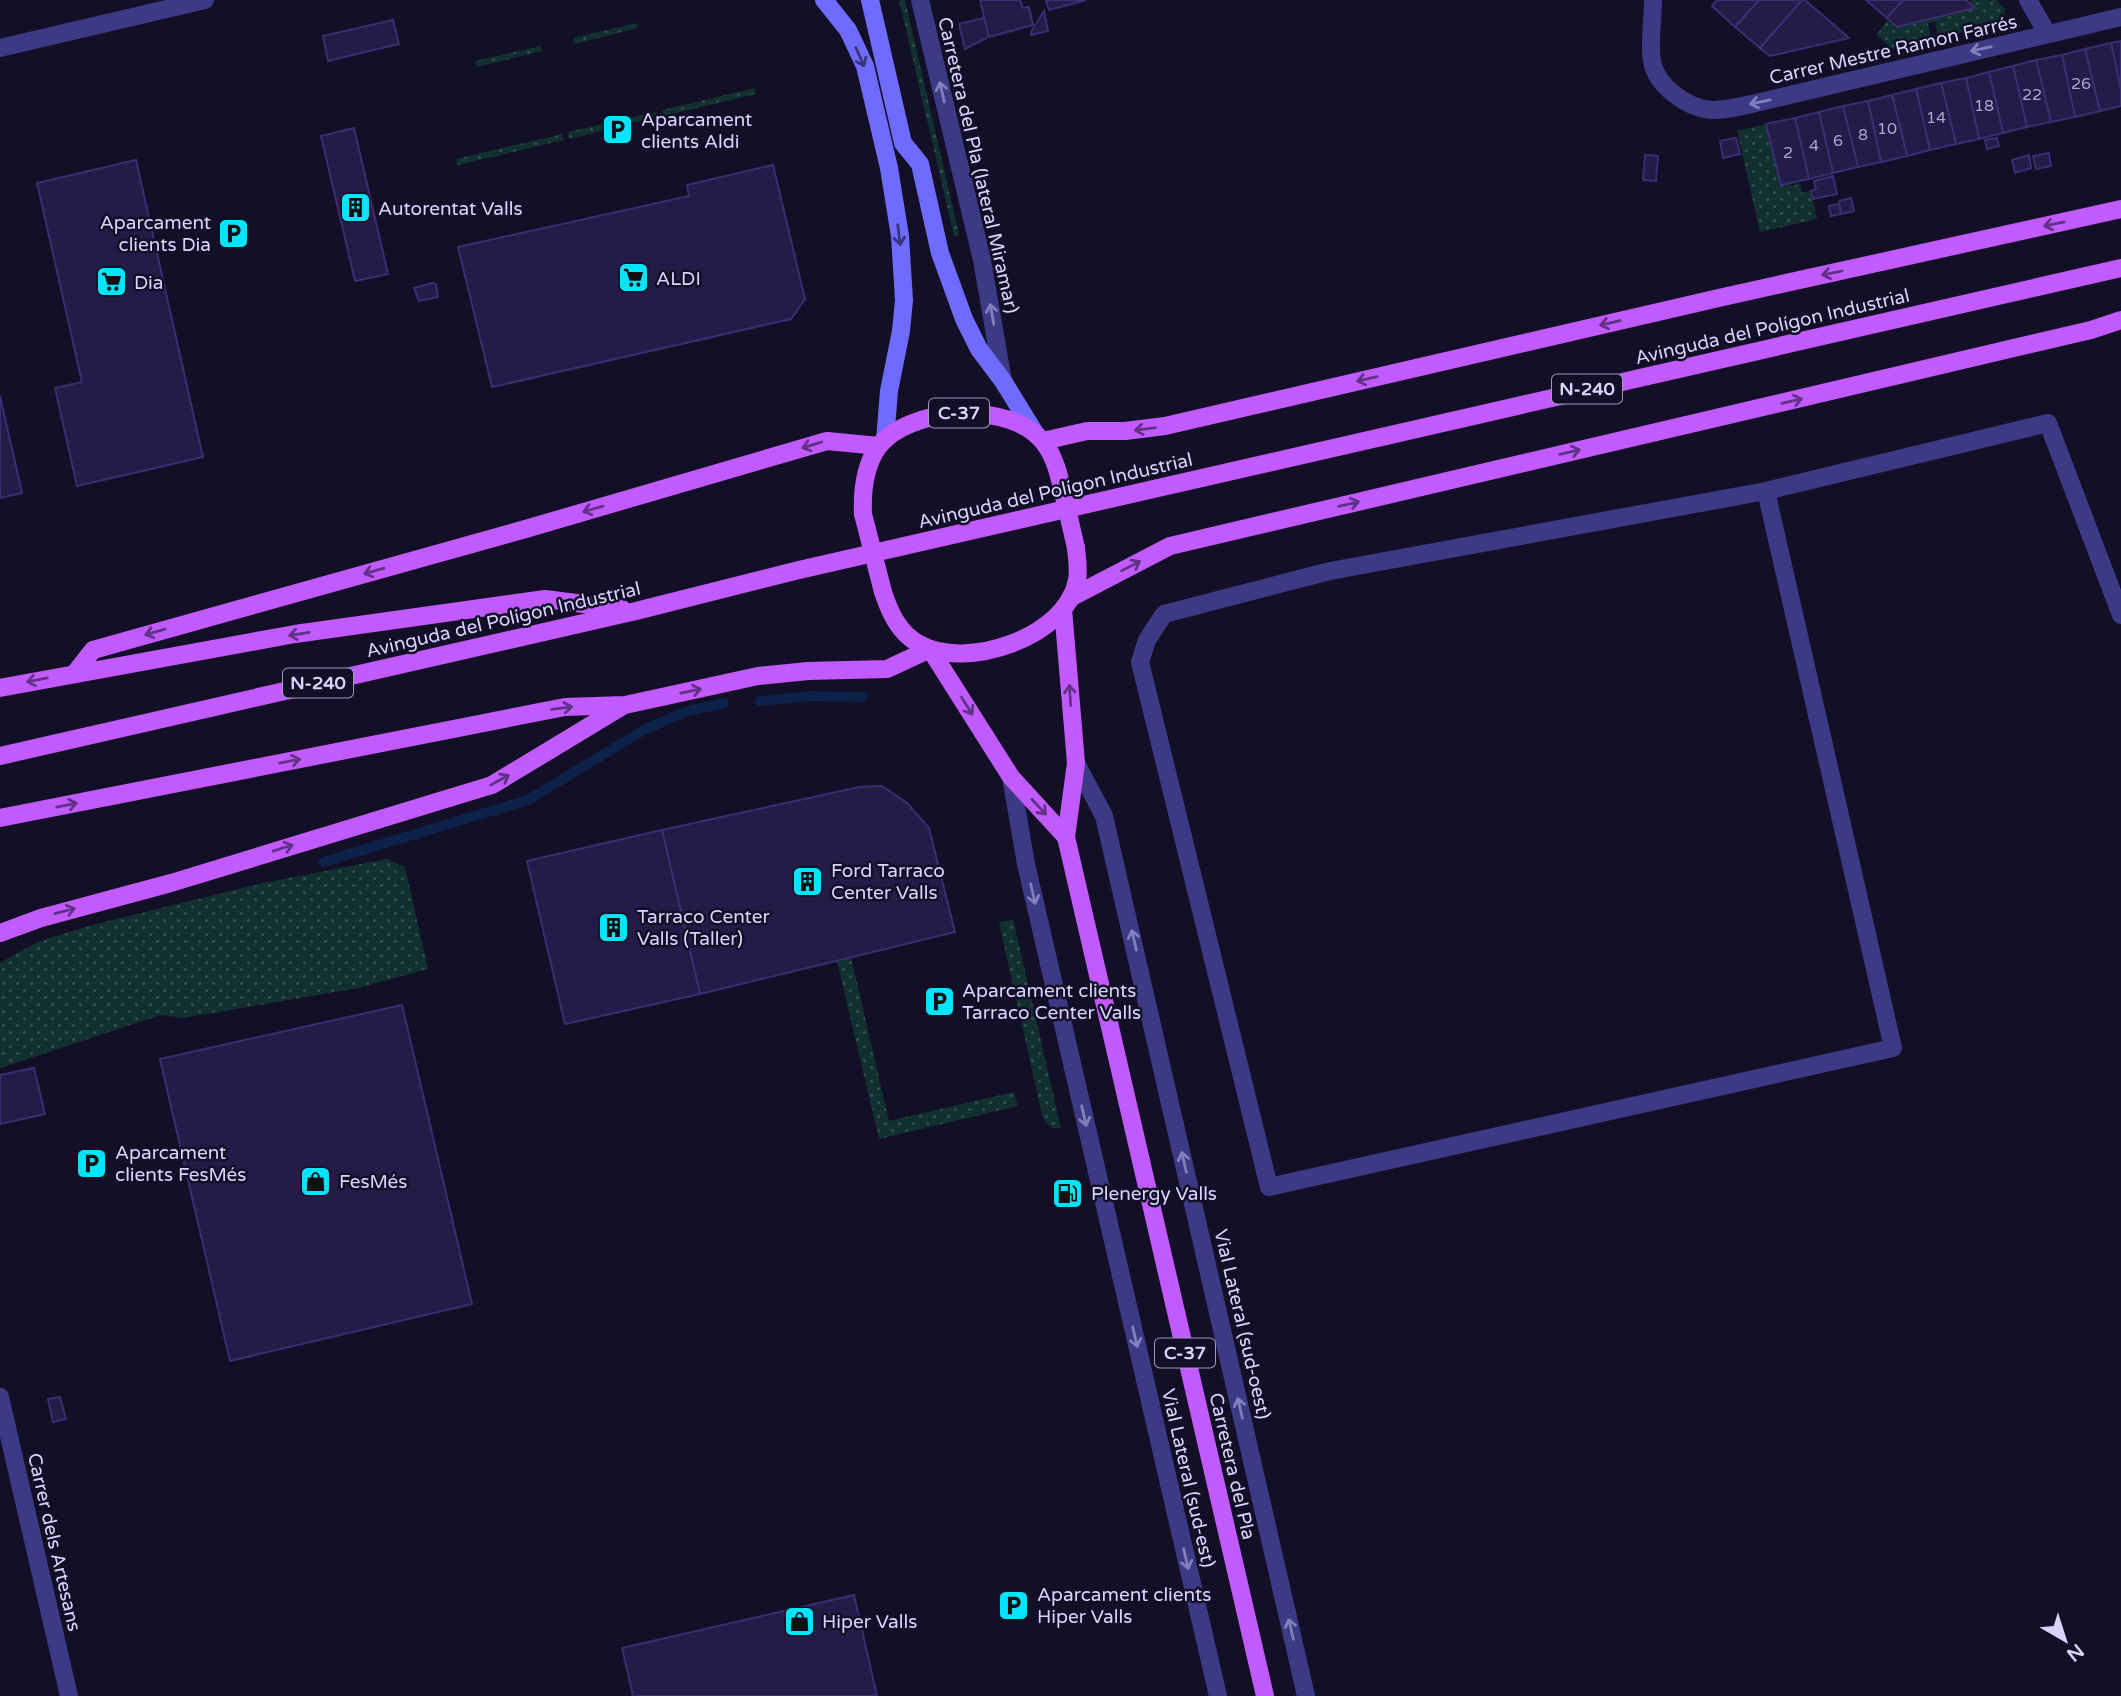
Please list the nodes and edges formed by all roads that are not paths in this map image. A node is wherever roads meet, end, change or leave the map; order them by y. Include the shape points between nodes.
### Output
1 (205, 0) edge
2 (824, 0) edge
3 (870, 0) edge
4 (920, 0) edge
5 (1654, 0) edge
6 (2028, 0) edge
7 (2121, 16) edge
8 (2047, 33) junction
9 (0, 48) edge
10 (903, 143) junction
11 (889, 168) junction
12 (2121, 209) edge
13 (2121, 268) edge
14 (2121, 320) edge
15 (1003, 381) junction
16 (1039, 437) junction
17 (882, 443) junction
18 (1766, 491) junction
19 (1067, 603) junction
20 (636, 611) junction
21 (2121, 615) edge
22 (930, 649) junction
23 (75, 673) junction
24 (0, 688) edge
25 (625, 705) junction
26 (0, 756) edge
27 (1076, 763) junction
28 (1011, 777) junction
29 (0, 818) edge
30 (1066, 836) junction
31 (0, 933) edge
32 (0, 1397) edge
33 (69, 1696) edge
34 (1217, 1696) edge
35 (1265, 1696) edge
36 (1306, 1696) edge

1 - 9 street
2 -> 11 main road via 848,30 865,66
3 - 10 main road
15 -> 4 street, Carretera del Pla (lateral Miramar) via 982,261
8 -> 5 street, Carrer Mestre Ramon Farrés via 1709,110 1677,95 1656,76 1652,63
6 - 8 street
7 - 8 street, Carrer Mestre Ramon Farrés
10 - 11 main road
10 - 15 main road via 920,164 940,253 964,319
11 -> 17 main road via 904,300
12 -> 16 main road via 1165,426
13 - 20 main road, Avinguda del Polígon Industrial / N-240
19 -> 14 main road via 1170,546
15 - 16 main road
16 - 17 main road, C-37 via 1015,422 971,412 906,426
16 - 19 main road, C-37, bridge via 1052,455 1076,548 1077,582
17 - 22 main road, C-37, bridge via 869,463 862,490 863,514 891,614 901,628
17 -> 23 main road via 827,441 93,650
18 - 18 street via 1330,571 1164,614 1147,640 1140,662 1269,1187 1893,1048
18 - 21 street via 2048,423
19 - 22 main road, C-37 via 1023,640 1001,649 966,654
27 -> 19 main road, C-37
20 -> 23 main road via 545,599 295,634
20 - 26 main road, Avinguda del Polígon Industrial / N-240
25 -> 22 main road via 758,676 887,669
22 -> 28 main road, C-37
23 -> 24 main road
29 -> 25 main road via 565,707
31 -> 25 main road via 492,785
27 - 30 main road, C-37
36 -> 27 street, Vial Lateral (sud-oest) via 1104,816
28 -> 30 main road, C-37
28 -> 34 street, Vial Lateral (sud-est) via 1026,864
30 - 35 main road, Carretera del Pla / C-37
32 - 33 street, Carrer dels Artesans

